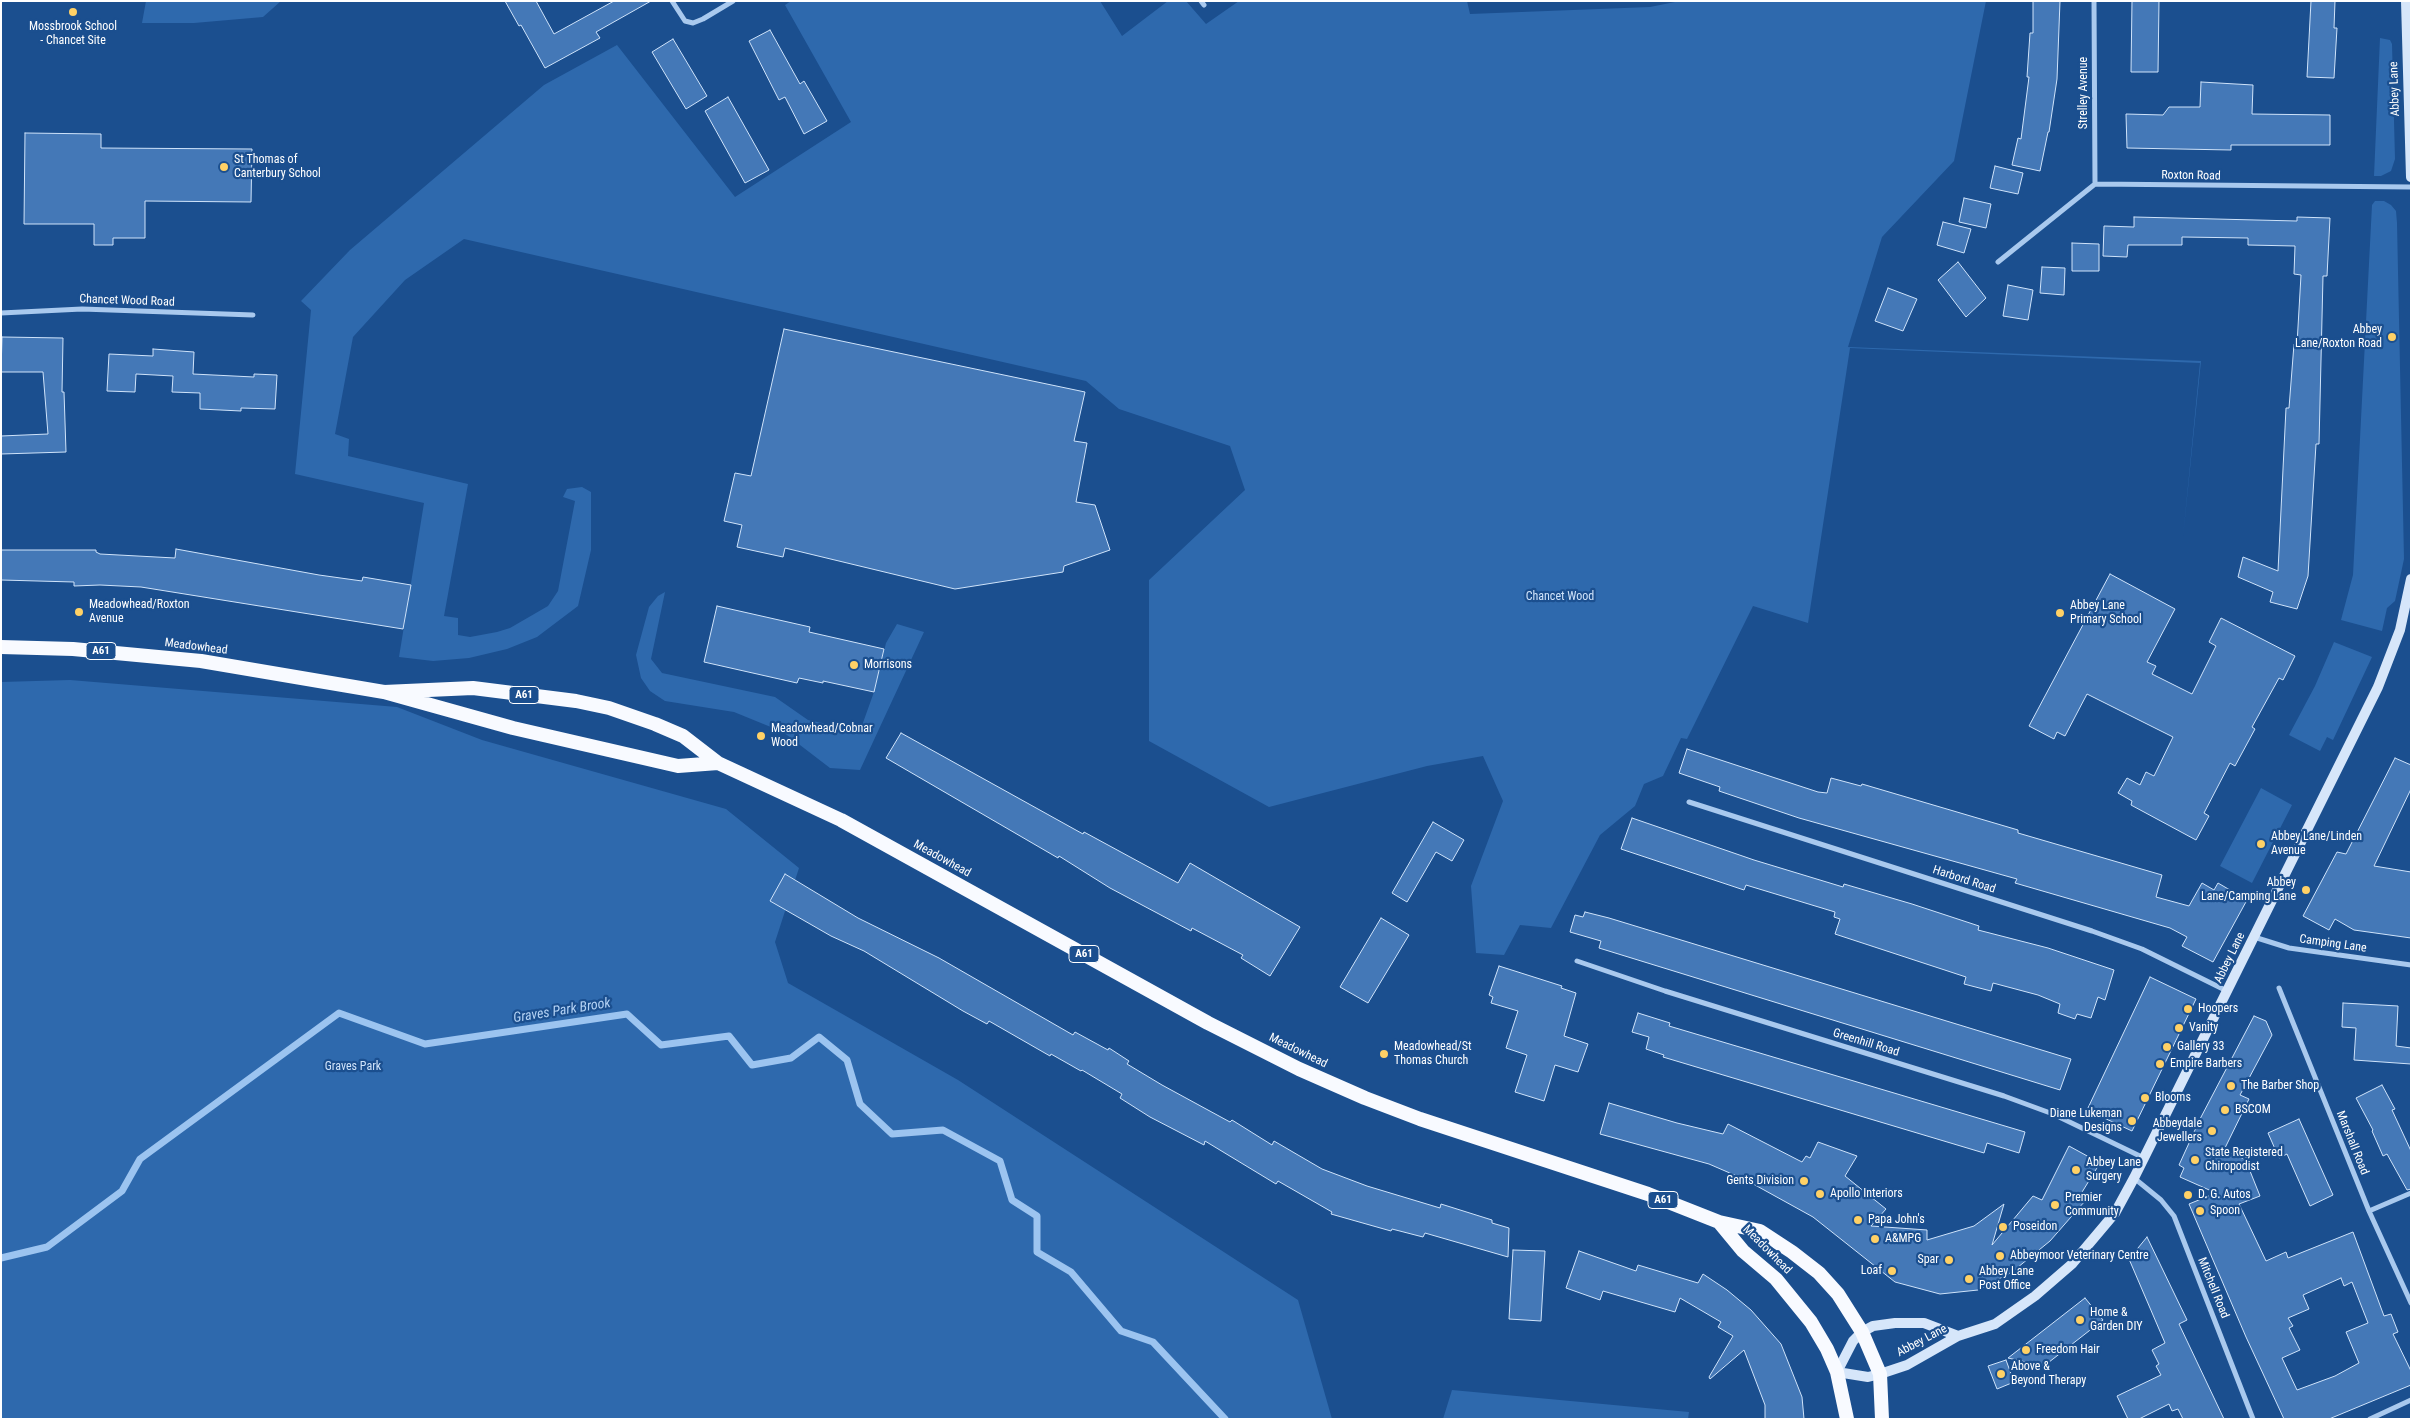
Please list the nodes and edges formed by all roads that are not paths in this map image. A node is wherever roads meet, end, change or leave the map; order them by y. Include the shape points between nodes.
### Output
1 (672, 1) edge
2 (734, 1) edge
3 (2094, 1) edge
4 (2406, 1) edge
5 (2411, 177) edge
6 (2095, 184) junction
7 (2411, 187) edge
8 (1998, 262) dead end
9 (1, 313) edge
10 (253, 315) dead end
11 (2411, 579) edge
12 (1, 647) edge
13 (384, 692) junction
14 (718, 762) junction
15 (1689, 802) dead end
16 (2254, 937) junction
17 (1577, 961) dead end
18 (2411, 965) edge
19 (2279, 988) dead end
20 (2227, 992) junction
21 (2144, 1158) junction
22 (2134, 1178) junction
23 (2411, 1193) edge
24 (2369, 1211) junction
25 (1720, 1222) junction
26 (2411, 1303) edge
27 (1862, 1332) junction
28 (1958, 1336) junction
29 (1837, 1372) junction
30 (1880, 1374) junction
31 (2411, 1400) edge
32 (1847, 1419) edge
33 (1882, 1419) edge
34 (2253, 1419) edge
35 (2370, 1419) edge

1 - 2 street via 685,21 692,22
3 - 6 street, Strelley Avenue
4 - 5 main road, Abbey Lane
6 - 7 street, Roxton Road
6 - 8 street
9 - 10 street, Chancet Wood Road via 82,309
11 - 16 main road, Abbey Lane via 2400,630 2378,687
12 - 13 highway, Meadowhead / A61 via 73,649 201,661
13 - 14 highway, Meadowhead / A61 via 503,726 678,766
13 - 14 highway, Meadowhead / A61 via 473,688 576,701 609,708 683,736
14 - 25 highway, Meadowhead / A61 via 841,820 1208,1023 1299,1068 1420,1119 1648,1194
15 - 20 street, Harbord Road via 2092,931 2142,949
16 - 18 street, Camping Lane via 2284,947
16 - 20 main road, Abbey Lane
17 - 21 street, Greenhill Road via 2004,1096 2053,1114
19 - 24 street, Marshall Road
20 - 21 main road, Abbey Lane
21 - 22 main road, Abbey Lane
22 - 28 main road, Abbey Lane via 2115,1213 2072,1264 1995,1324
22 - 34 street, Mitchell Road via 2161,1200 2174,1216
23 - 24 street
24 - 26 street, Marshall Road
25 - 27 highway, A61 via 1760,1230 1792,1252 1819,1273 1838,1294
25 - 29 highway, Meadowhead via 1743,1252 1776,1280 1804,1312
27 - 28 main road, Abbey Lane via 1873,1326 1924,1323
27 - 29 main road via 1853,1340
27 - 30 highway, A61
28 - 30 main road, Abbey Lane via 1907,1365
29 - 30 main road, Abbey Lane via 1868,1377
29 - 32 highway, Meadowhead
30 - 33 highway, A61
31 - 35 street

